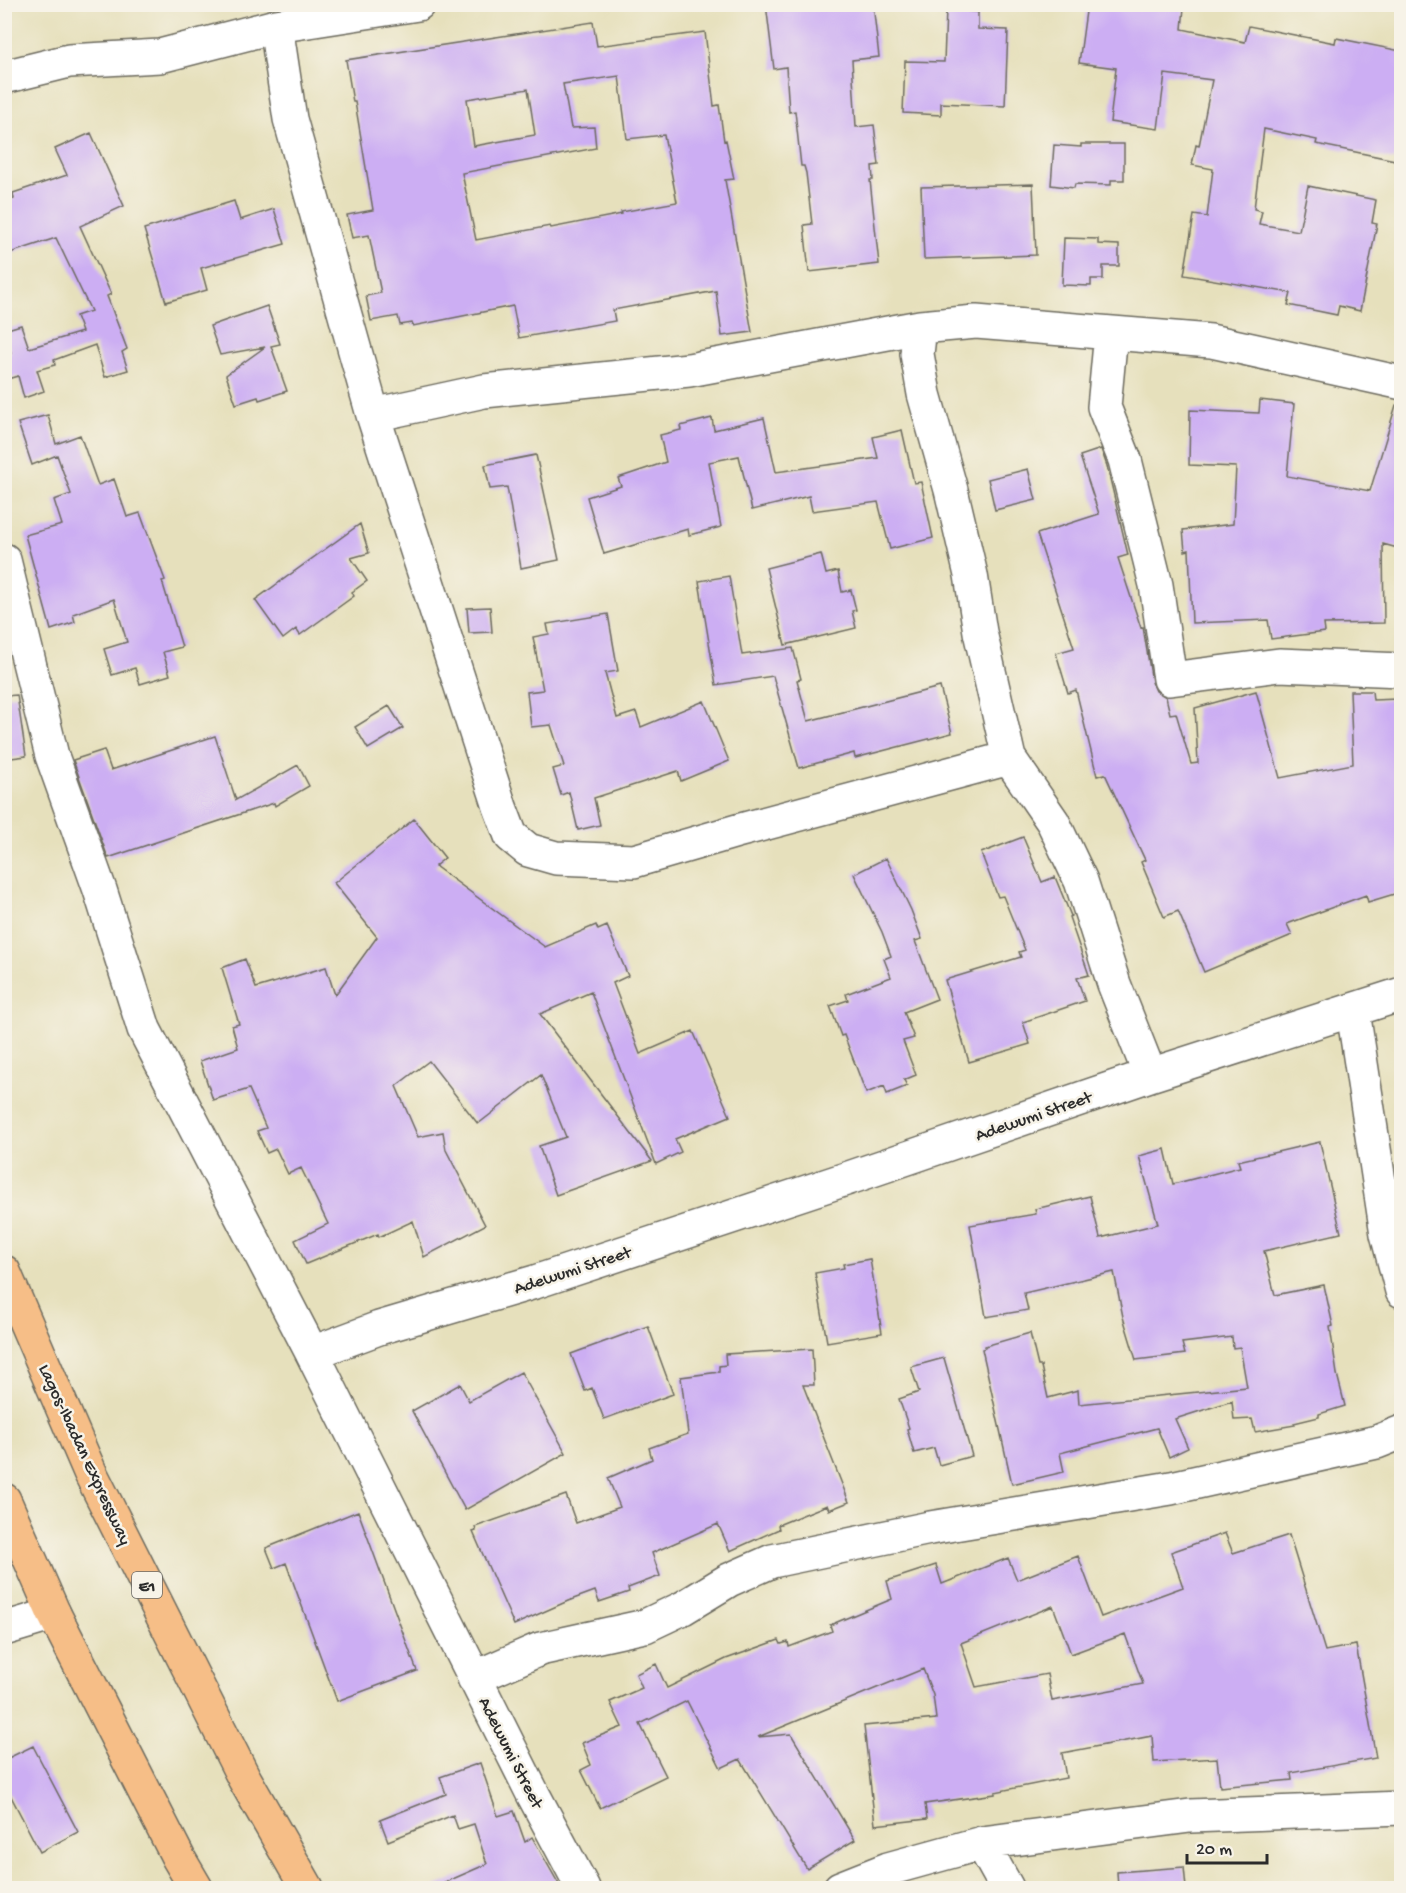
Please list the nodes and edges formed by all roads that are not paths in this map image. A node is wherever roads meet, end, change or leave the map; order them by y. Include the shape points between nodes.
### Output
1 (418, 4) edge
2 (276, 26) junction
3 (4, 77) edge
4 (920, 327) junction
5 (1111, 333) junction
6 (1401, 383) edge
7 (373, 415) junction
8 (4, 560) edge
9 (1401, 670) edge
10 (1009, 758) junction
11 (1401, 994) edge
12 (1353, 1011) junction
13 (1150, 1075) junction
14 (4, 1272) edge
15 (1401, 1291) edge
16 (312, 1353) junction
17 (1401, 1432) edge
18 (4, 1500) edge
19 (54, 1614) junction
20 (4, 1629) edge
21 (474, 1678) junction
22 (1401, 1808) edge
23 (982, 1843) junction
24 (196, 1888) edge
25 (307, 1888) edge
26 (583, 1888) edge
27 (840, 1888) edge
28 (1007, 1888) edge

1 - 2 street
2 - 3 street via 160,56 69,62
2 - 7 street via 290,119
4 - 5 street via 976,322
4 - 7 street via 689,370 484,391
4 - 10 street via 917,354 924,394 971,575
5 - 6 street via 1211,341
5 - 9 street via 1104,407 1125,460 1156,585 1170,679 1280,665
7 - 10 street via 500,807 512,836 528,850 556,858 634,861
8 - 16 street via 52,756 144,1029
10 - 13 street via 1053,822 1081,881 1114,984
11 - 12 street, Adewumi Street
12 - 13 street, Adewumi Street
12 - 15 street via 1387,1234
13 - 16 street, Adewumi Street via 835,1183 535,1282 379,1328
14 - 25 highway, Lagos-Ibadan Expressway / E1 via 90,1472 244,1778
16 - 21 street, Adewumi Street
17 - 21 street via 1377,1442 1171,1488 930,1528 772,1561 645,1626 540,1648
18 - 19 highway
19 - 20 street
19 - 24 highway
21 - 26 street, Adewumi Street
22 - 23 street via 1190,1816
23 - 27 street via 888,1869
23 - 28 street

